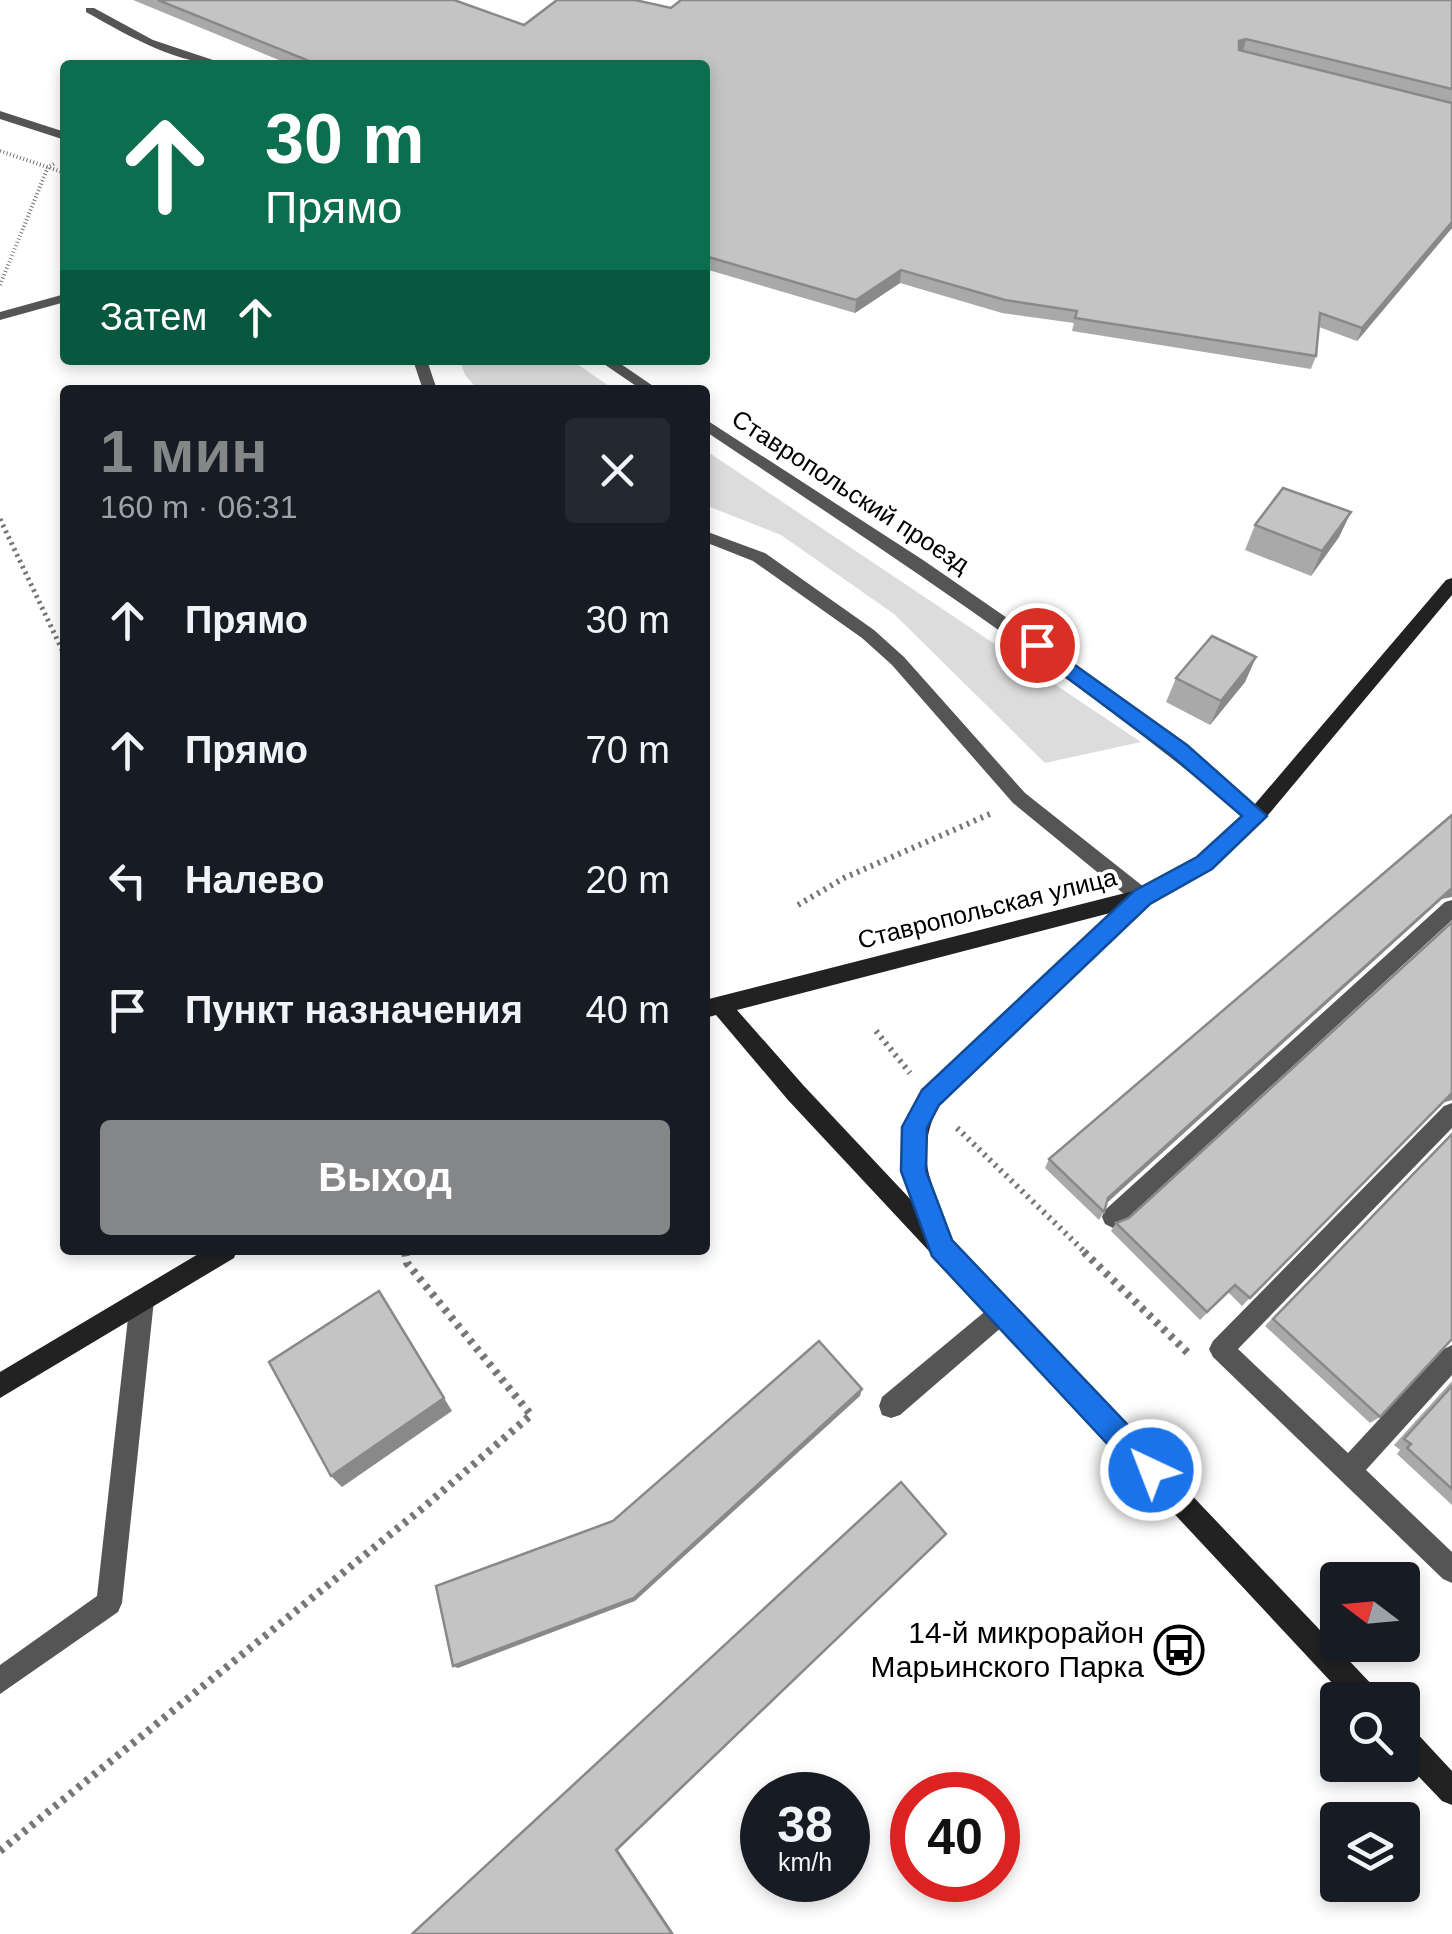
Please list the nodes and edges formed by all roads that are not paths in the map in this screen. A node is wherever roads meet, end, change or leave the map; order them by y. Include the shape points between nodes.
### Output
1 (90, 10) dead end
2 (206, 60) edge
3 (0, 115) edge
4 (60, 134) edge
5 (60, 299) edge
6 (0, 316) edge
7 (613, 365) edge
8 (644, 385) edge
9 (710, 427) edge
10 (710, 538) edge
11 (1452, 584) edge
12 (1256, 816) junction
13 (1142, 898) junction
14 (1452, 908) edge
15 (713, 1008) edge
16 (1452, 1113) edge
17 (1113, 1217) dead end
18 (942, 1248) junction
19 (218, 1255) edge
20 (142, 1300) junction
21 (1002, 1312) junction
22 (1452, 1357) edge
23 (0, 1386) edge
24 (890, 1406) dead end
25 (1348, 1471) junction
26 (1452, 1570) edge
27 (0, 1680) edge
28 (1350, 1682) edge
29 (1420, 1757) edge
30 (1452, 1791) edge

1 - 2 street via 149,42
3 - 4 street
5 - 6 street
7 - 8 street
9 - 12 street, Ставропольский проезд via 1008,624 1180,750
10 - 13 street via 759,557 868,634 1020,798
11 - 12 street, Ставропольская улица
12 - 13 street, Ставропольская улица via 1204,863
13 - 15 street, Ставропольская улица
13 - 18 street via 930,1098 914,1127 914,1171
14 - 17 street
15 - 18 street
16 - 25 street via 1221,1349
18 - 21 street
19 - 20 street
20 - 23 street
20 - 27 street via 109,1604
21 - 24 street
21 - 28 street
22 - 25 street
25 - 26 street
29 - 30 street

